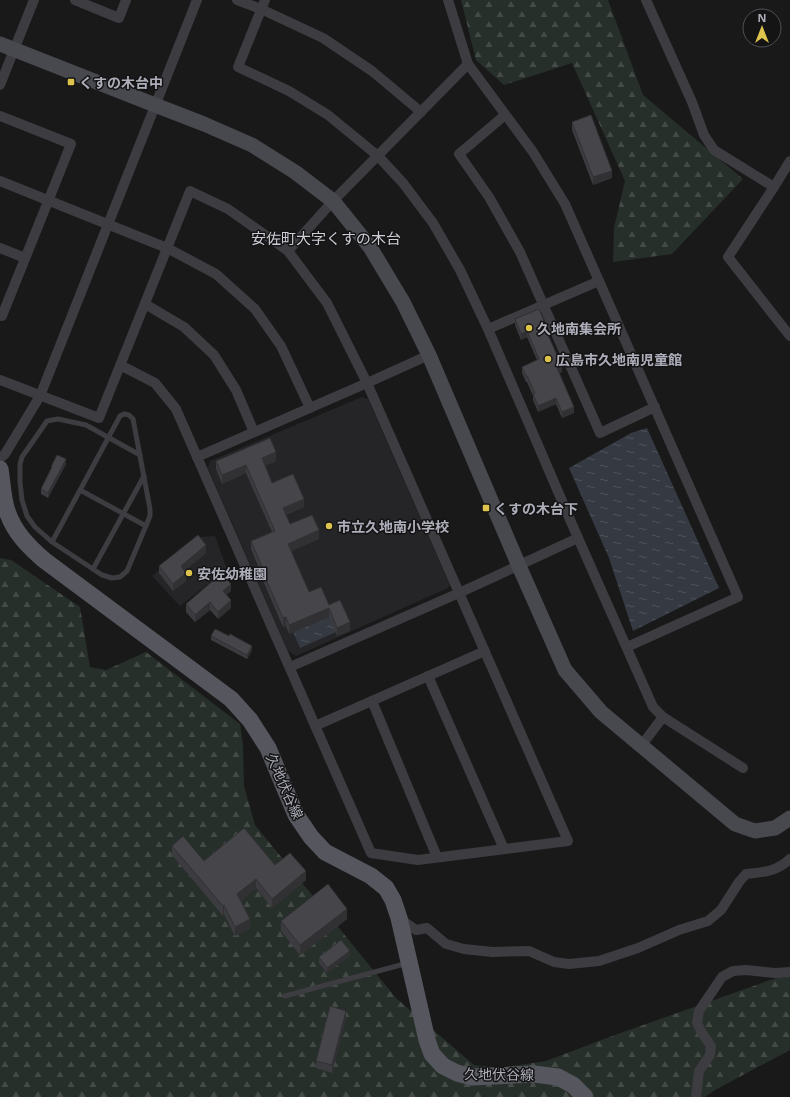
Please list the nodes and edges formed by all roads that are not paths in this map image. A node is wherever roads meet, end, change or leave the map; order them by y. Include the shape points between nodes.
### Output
1 (34, 0) edge
2 (75, 0) edge
3 (126, 0) edge
4 (197, 0) edge
5 (237, 0) edge
6 (448, 0) edge
7 (646, 0) edge
8 (263, 5) edge
9 (0, 44) edge
10 (14, 50) junction
11 (468, 64) junction
12 (0, 85) edge
13 (155, 105) junction
14 (421, 112) junction
15 (505, 115) junction
16 (0, 116) edge
17 (378, 156) junction
18 (790, 161) edge
19 (0, 181) edge
20 (774, 187) junction
21 (48, 200) junction
22 (332, 201) junction
23 (108, 224) junction
24 (0, 248) edge
25 (167, 248) junction
26 (288, 251) junction
27 (25, 258) junction
28 (599, 281) junction
29 (144, 304) junction
30 (543, 305) junction
31 (0, 315) edge
32 (488, 329) junction
33 (790, 336) edge
34 (429, 355) junction
35 (120, 365) junction
36 (0, 380) edge
37 (367, 383) junction
38 (40, 396) junction
39 (655, 407) junction
40 (310, 408) junction
41 (254, 432) junction
42 (108, 438) junction
43 (140, 455) junction
44 (0, 458) edge
45 (197, 458) junction
46 (0, 469) edge
47 (144, 476) junction
48 (80, 490) junction
49 (124, 514) junction
50 (146, 526) junction
51 (578, 538) junction
52 (52, 542) junction
53 (519, 566) junction
54 (93, 570) junction
55 (459, 593) junction
56 (627, 647) junction
57 (485, 651) junction
58 (290, 667) junction
59 (428, 676) junction
60 (372, 700) junction
61 (663, 716) junction
62 (315, 726) junction
63 (641, 746) junction
64 (743, 768) dead end
65 (790, 818) edge
66 (504, 849) junction
67 (437, 857) junction
68 (790, 859) edge
69 (399, 918) junction
70 (409, 963) junction
71 (790, 972) edge
72 (285, 996) dead end
73 (585, 1097) edge
74 (696, 1097) edge

1 - 10 street
2 - 3 street via 119,18
4 - 13 street
5 - 8 street
6 - 11 street
7 - 20 street via 692,102 704,135 714,150
8 - 14 street via 323,38 372,71
8 - 17 street via 238,67 289,91 328,115
9 - 10 street
10 - 12 street
10 - 13 street
11 - 14 street
11 - 15 street
13 - 22 street via 252,145 295,172
13 - 23 street
14 - 17 street
15 - 28 street via 533,152 565,204
15 - 30 street via 459,154 489,197 520,252
16 - 21 street via 71,144
17 - 22 street
17 - 32 street via 403,183 433,223 460,270
18 - 20 street
19 - 21 street
20 - 33 street via 728,257
21 - 23 street
21 - 27 street
22 - 26 street
22 - 34 street via 370,247 403,302
23 - 25 street
23 - 38 street
24 - 27 street
25 - 26 street via 190,191 228,209
25 - 29 street
25 - 40 street via 216,274 254,309 281,346
26 - 37 street via 327,303
27 - 31 street via 2,316
28 - 30 street
28 - 39 street
29 - 35 street
29 - 41 street via 184,327 214,355 236,390
30 - 32 street
30 - 39 street via 600,433
32 - 51 street
34 - 37 street
34 - 53 street
35 - 38 street via 99,418
35 - 45 street via 155,383 176,409
36 - 38 street
37 - 40 street
37 - 55 street
38 - 44 street via 5,454
39 - 56 street via 738,597
40 - 41 street
41 - 45 street
42 - 43 lane
42 - 43 lane via 120,416 128,415 133,419
42 - 48 lane
42 - 52 lane via 86,425 58,419 47,421 22,457 22,500 35,528
43 - 47 lane
45 - 58 street
46 - 69 main road, 久地伏谷線 via 7,510 16,530 28,546 231,699 250,720 268,748 296,815 311,837 325,852 371,876 386,888
47 - 49 lane
47 - 50 lane via 150,509
48 - 49 lane
48 - 52 lane
49 - 50 lane
49 - 54 lane
50 - 54 lane via 127,571 120,577 102,576
51 - 53 street
51 - 56 street
52 - 54 lane
53 - 55 street
53 - 63 street via 565,670 601,712
55 - 57 street
55 - 58 street
56 - 61 street via 653,707
57 - 59 street
57 - 66 street via 568,841
58 - 62 street
59 - 60 street
59 - 66 street
60 - 62 street
60 - 67 street
61 - 63 street
61 - 64 street
62 - 67 street via 371,853 418,860
63 - 65 street via 735,824 755,831 775,828
66 - 67 street
68 - 69 street via 778,868 746,874 721,910 708,921 599,961 570,964 554,962 530,951 492,952 464,949 446,944 427,928 416,930
69 - 70 main road, 久地伏谷線
70 - 72 lane
70 - 73 main road, 久地伏谷線 via 427,1040 432,1054 443,1066 472,1077 534,1074 558,1078 573,1085
71 - 74 street via 746,970 733,971 722,977 699,1011 697,1023 711,1046 710,1055 699,1071

